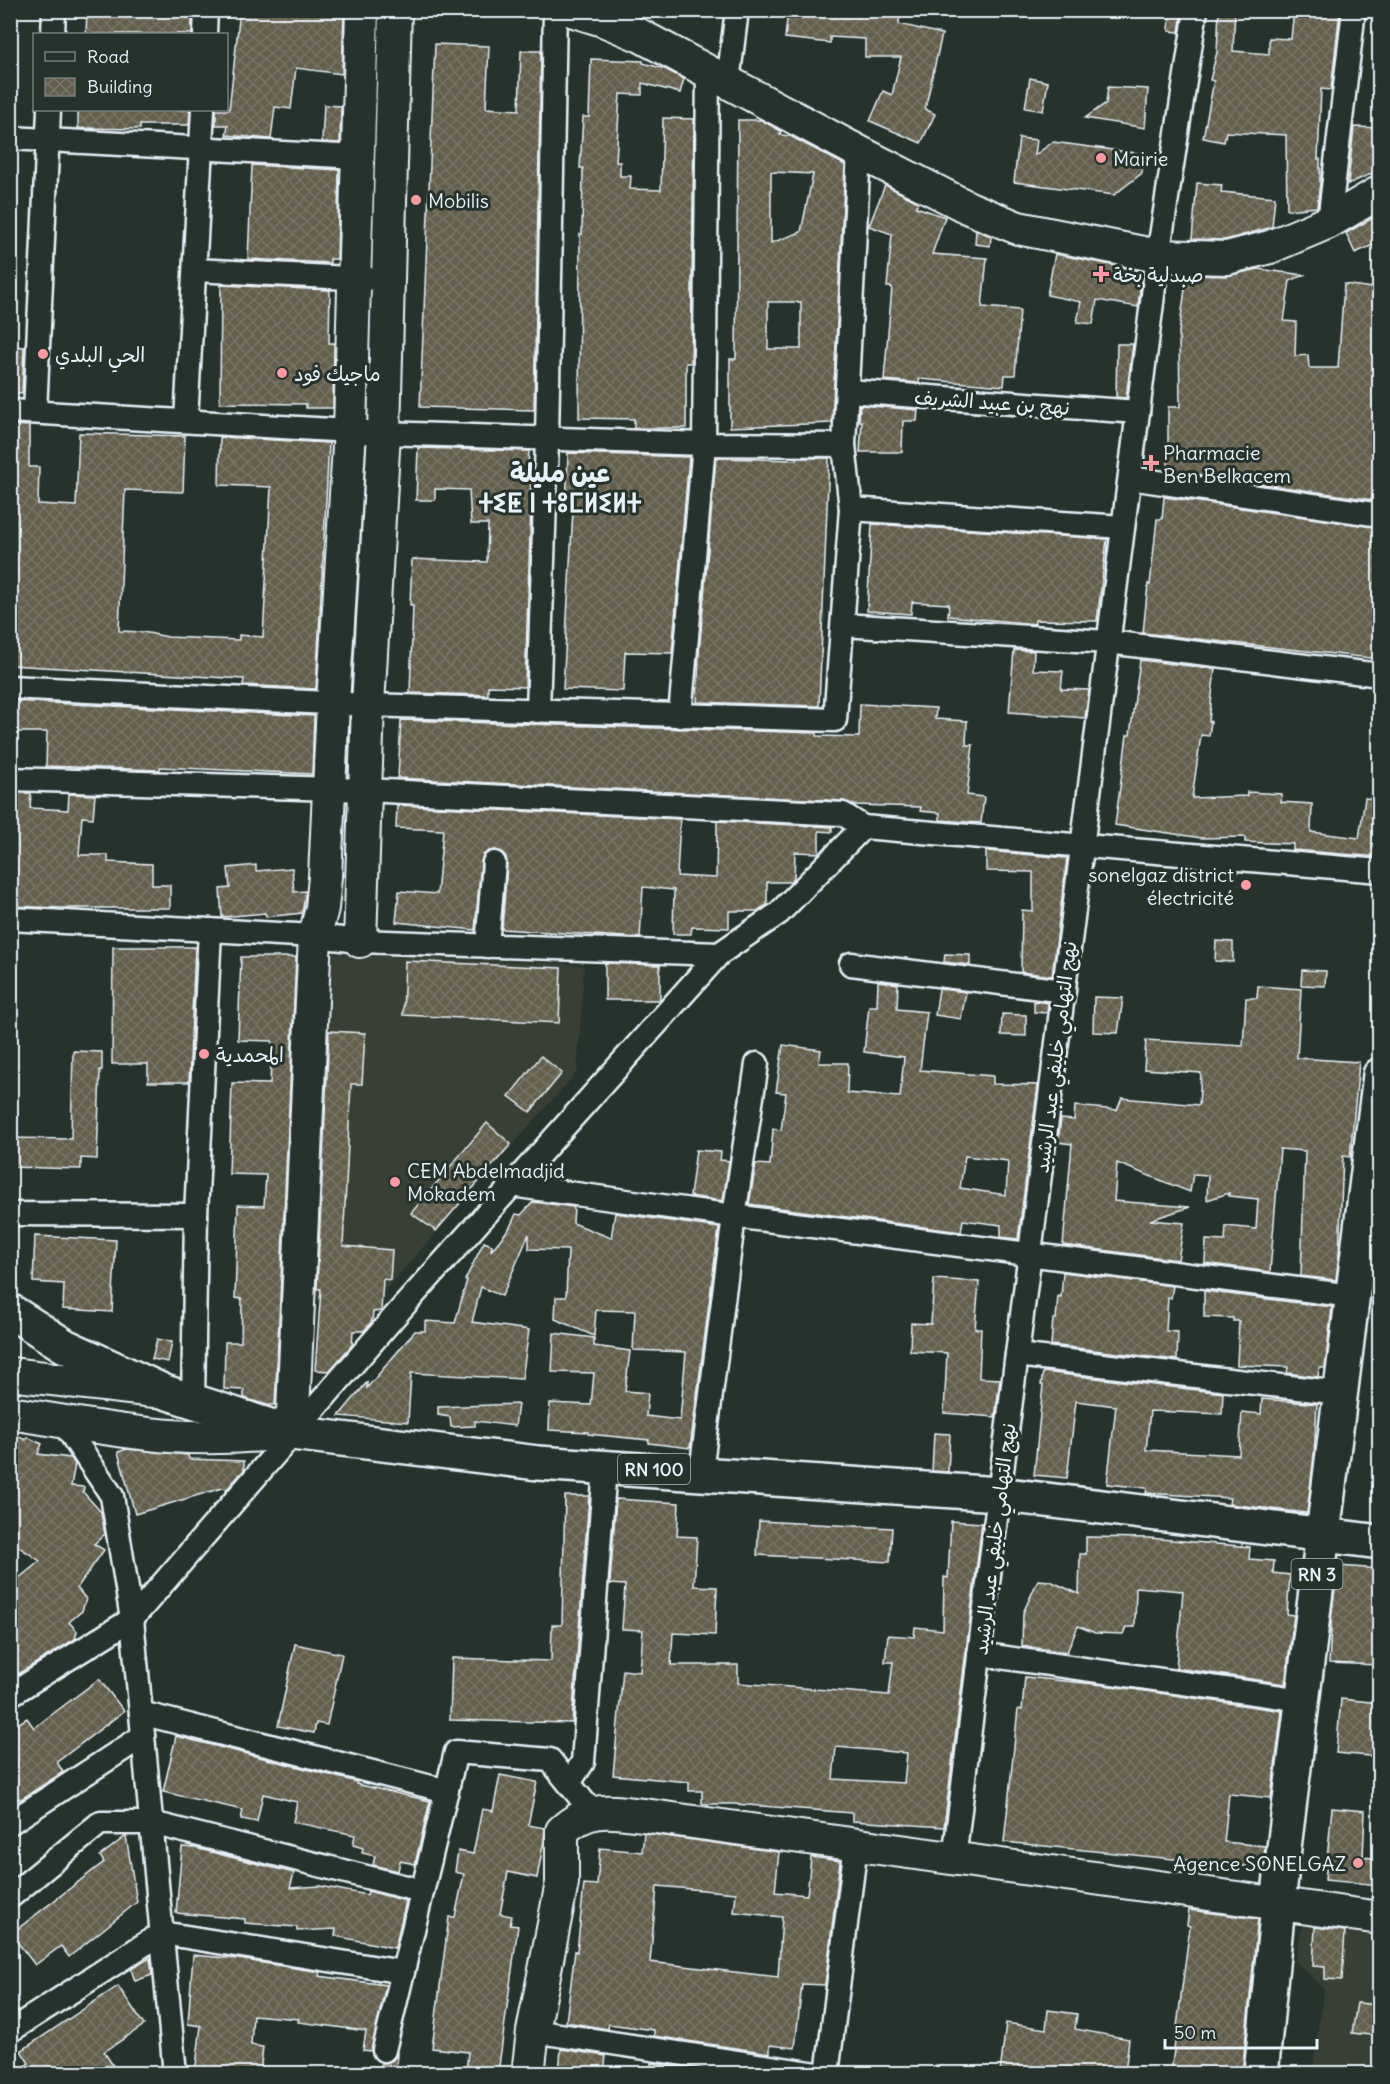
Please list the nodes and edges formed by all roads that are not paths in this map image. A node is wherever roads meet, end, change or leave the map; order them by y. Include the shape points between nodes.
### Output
1 (54, 10) edge
2 (206, 10) edge
3 (362, 10) edge
4 (395, 10) edge
5 (555, 10) edge
6 (571, 10) edge
7 (737, 10) edge
8 (1196, 10) edge
9 (1354, 10) edge
10 (53, 33) edge
11 (205, 33) edge
12 (718, 77) junction
13 (49, 111) edge
14 (203, 111) edge
15 (10, 138) edge
16 (48, 141) junction
17 (202, 149) junction
18 (859, 152) junction
19 (358, 158) junction
20 (1380, 192) edge
21 (1329, 222) junction
22 (1158, 256) junction
23 (195, 270) junction
24 (354, 279) junction
25 (388, 279) junction
26 (847, 391) junction
27 (10, 411) edge
28 (34, 412) junction
29 (1138, 412) junction
30 (186, 421) junction
31 (350, 430) junction
32 (384, 433) junction
33 (547, 440) junction
34 (704, 444) junction
35 (844, 445) junction
36 (1130, 478) junction
37 (851, 509) junction
38 (1380, 515) edge
39 (1123, 527) junction
40 (843, 625) junction
41 (1108, 642) junction
42 (1380, 675) edge
43 (10, 687) edge
44 (333, 703) junction
45 (368, 705) junction
46 (538, 711) junction
47 (680, 716) junction
48 (10, 779) edge
49 (329, 790) junction
50 (365, 790) junction
51 (863, 827) junction
52 (1082, 846) junction
53 (494, 863) dead end
54 (1380, 871) edge
55 (10, 919) edge
56 (210, 930) junction
57 (315, 936) junction
58 (360, 941) junction
59 (487, 946) junction
60 (719, 954) junction
61 (851, 964) dead end
62 (1064, 991) junction
63 (757, 1065) dead end
64 (1380, 1075) edge
65 (1377, 1124) edge
66 (511, 1185) junction
67 (10, 1214) edge
68 (196, 1215) junction
69 (734, 1216) junction
70 (1030, 1254) junction
71 (1352, 1296) junction
72 (10, 1311) edge
73 (1017, 1355) junction
74 (10, 1374) edge
75 (1340, 1392) junction
76 (179, 1397) junction
77 (10, 1413) edge
78 (62, 1421) junction
79 (292, 1433) junction
80 (605, 1467) junction
81 (701, 1472) junction
82 (999, 1494) junction
83 (1322, 1534) junction
84 (1380, 1542) edge
85 (132, 1619) junction
86 (979, 1654) junction
87 (10, 1695) edge
88 (1302, 1700) junction
89 (141, 1713) junction
90 (143, 1736) junction
91 (569, 1783) junction
92 (447, 1791) junction
93 (592, 1812) junction
94 (10, 1823) edge
95 (152, 1823) junction
96 (856, 1845) junction
97 (954, 1859) junction
98 (562, 1883) junction
99 (422, 1892) junction
100 (10, 1897) edge
101 (1278, 1905) junction
102 (1380, 1918) edge
103 (162, 1933) junction
104 (403, 1972) junction
105 (10, 2031) edge
106 (533, 2031) junction
107 (384, 2050) dead end
108 (175, 2073) edge
109 (512, 2073) edge
110 (528, 2073) edge
111 (817, 2073) edge
112 (827, 2073) edge
113 (1261, 2073) edge

1 - 10 street
2 - 11 street
3 - 19 street
4 - 25 street
5 - 33 street
6 - 12 street via 641,36
7 - 12 street
8 - 22 street, نهج التهامي خليفي عبد الرشيد
9 - 21 street
12 - 18 street
12 - 34 street
13 - 16 street
14 - 17 street
15 - 16 street
16 - 17 street
16 - 28 street
17 - 19 street
17 - 23 street
18 - 22 street via 969,208 1018,228
18 - 26 street
19 - 24 street
20 - 21 street
21 - 22 street via 1270,247 1227,258
22 - 29 street, نهج التهامي خليفي عبد الرشيد
23 - 24 street
23 - 30 street
24 - 25 street
24 - 31 street
25 - 32 street
26 - 29 street, نهج بن عبيد الشريف
26 - 35 street
27 - 28 street
28 - 30 street
29 - 36 street, نهج التهامي خليفي عبد الرشيد
30 - 31 street
31 - 32 street
31 - 44 street
32 - 33 street
32 - 45 street
33 - 34 street
33 - 46 street
34 - 35 street
34 - 47 street
35 - 37 street
36 - 38 street
36 - 39 street, نهج التهامي خليفي عبد الرشيد
37 - 39 street
37 - 40 street
39 - 41 street, نهج التهامي خليفي عبد الرشيد
40 - 41 street
40 - 47 street via 835,720
41 - 42 street
41 - 52 street, نهج التهامي خليفي عبد الرشيد
43 - 44 street
44 - 45 street
44 - 49 street
45 - 46 street
45 - 50 street
46 - 47 street
48 - 49 street
49 - 50 street
49 - 57 street via 326,876
50 - 51 street via 843,813
50 - 58 street
51 - 52 street
51 - 60 street via 779,913
52 - 54 street
52 - 62 street, نهج التهامي خليفي عبد الرشيد
53 - 59 street
55 - 56 street
56 - 57 street
56 - 68 street
57 - 58 street
57 - 79 street
58 - 59 street
59 - 60 street
60 - 66 street
61 - 62 street
62 - 70 street, نهج التهامي خليفي عبد الرشيد
63 - 69 street
64 - 65 main road, RN 3
65 - 71 main road, RN 3
66 - 69 street
66 - 79 street
67 - 68 street
68 - 76 street
69 - 70 street
69 - 81 street
70 - 71 street
70 - 73 street, نهج التهامي خليفي عبد الرشيد
71 - 75 main road, RN 3
72 - 76 main road, RN 100 via 65,1346
73 - 75 street
73 - 82 street, نهج التهامي خليفي عبد الرشيد
74 - 76 street
75 - 83 main road, RN 3
76 - 79 main road, RN 100
77 - 78 street
78 - 79 street via 172,1436
78 - 85 street via 112,1496
79 - 80 main road, RN 100
79 - 85 street
80 - 81 main road, RN 100
80 - 91 street via 583,1762
81 - 82 main road, RN 100
82 - 83 main road, RN 100
82 - 86 street, نهج التهامي خليفي عبد الرشيد
83 - 84 main road, RN 100
83 - 88 main road, RN 3
85 - 87 street
85 - 89 street
86 - 88 street
86 - 97 street, نهج التهامي خليفي عبد الرشيد
88 - 101 main road, RN 3
89 - 90 street
89 - 92 street
90 - 94 street
90 - 95 street
91 - 92 street via 550,1760 456,1752
91 - 93 street
92 - 99 street
93 - 96 street via 643,1815
93 - 98 street via 574,1820 562,1832
95 - 99 street
95 - 100 street via 100,1823
95 - 103 street
96 - 97 street
96 - 112 street
97 - 101 street
98 - 106 street
98 - 109 street via 525,1957
99 - 104 street
101 - 102 street
101 - 113 main road, RN 3
103 - 104 street
103 - 105 street
103 - 108 street
104 - 107 street
106 - 110 street
106 - 111 street

